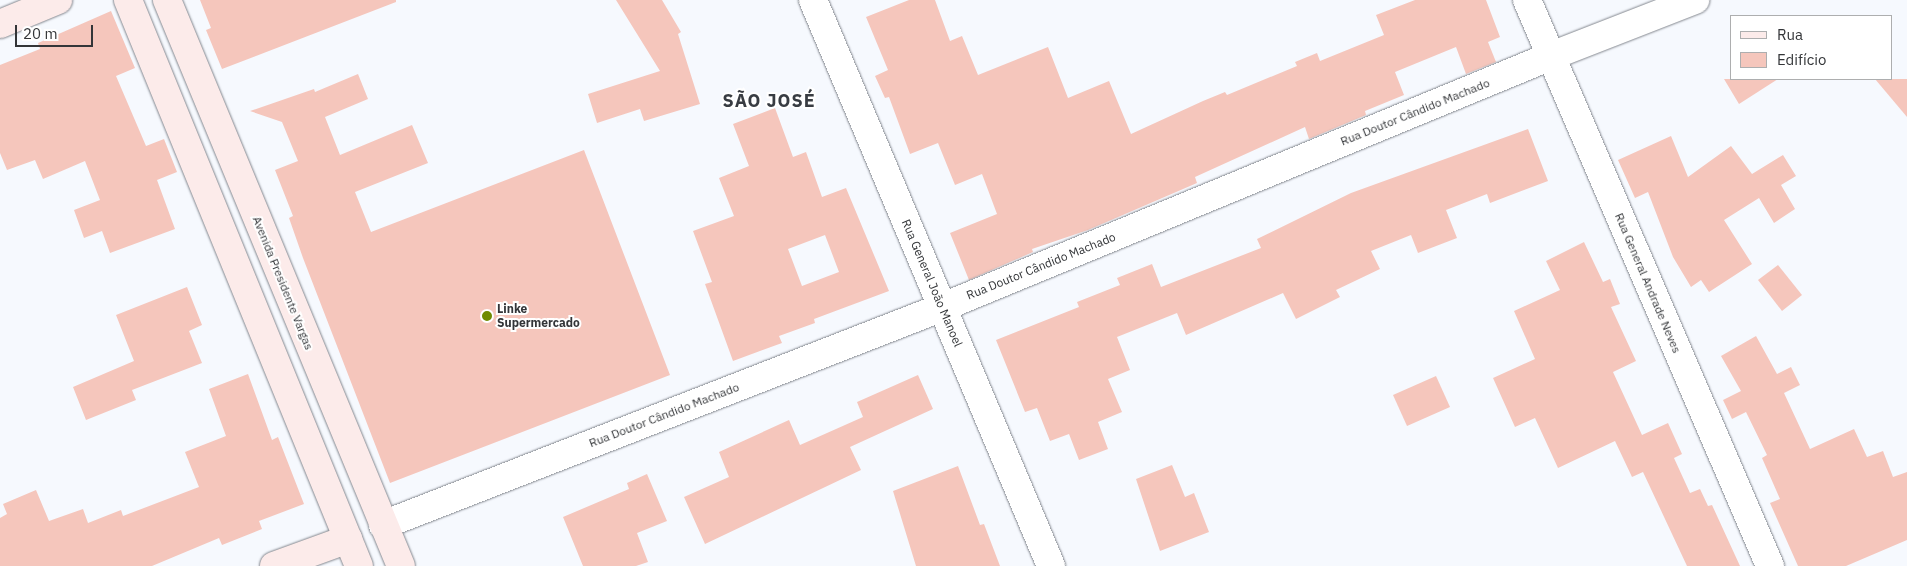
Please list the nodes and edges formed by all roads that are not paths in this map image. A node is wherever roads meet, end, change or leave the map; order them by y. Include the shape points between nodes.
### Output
1 (58, 0) edge
2 (128, 0) edge
3 (167, 0) edge
4 (812, 0) edge
5 (1527, 0) edge
6 (1696, 0) edge
7 (0, 24) edge
8 (1551, 56) junction
9 (943, 307) junction
10 (383, 525) junction
11 (348, 539) junction
12 (274, 566) edge
13 (359, 566) edge
14 (401, 566) edge
15 (1051, 566) edge
16 (1770, 566) edge

1 - 7 street
2 - 11 street
3 - 10 street, Avenida Presidente Vargas
4 - 9 street, Rua General João Manoel
5 - 8 street, Rua General Andrade Neves
6 - 8 street, Rua Doutor Cândido Machado
8 - 9 street, Rua Doutor Cândido Machado
8 - 16 street, Rua General Andrade Neves
9 - 10 street, Rua Doutor Cândido Machado
9 - 15 street, Rua General João Manoel
10 - 11 street via 383,536 372,548 356,547
10 - 14 street, Avenida Presidente Vargas
11 - 12 street
11 - 13 street

